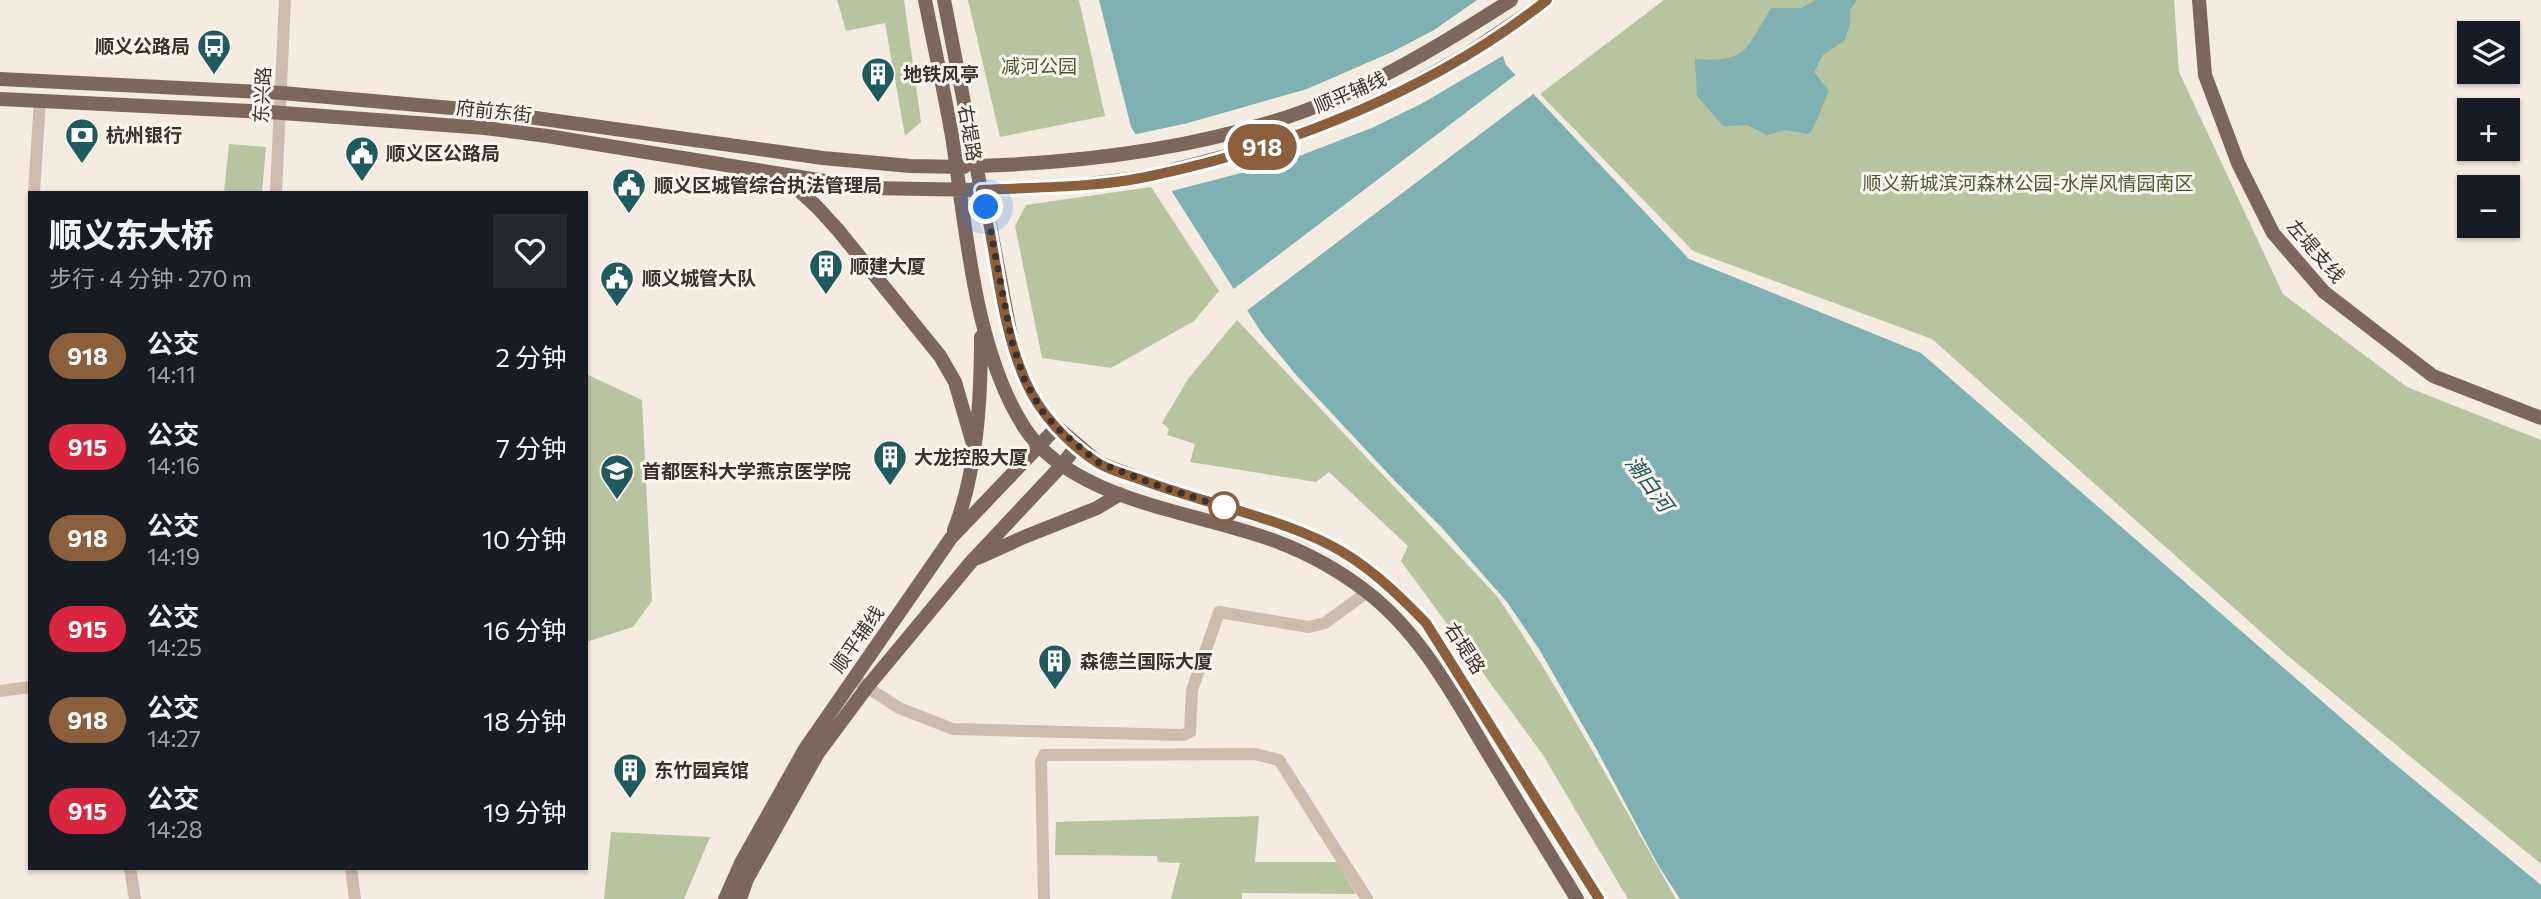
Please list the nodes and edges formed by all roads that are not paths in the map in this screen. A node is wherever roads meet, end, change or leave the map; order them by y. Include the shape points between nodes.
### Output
1 (285, 0) edge
2 (925, 0) edge
3 (944, 0) edge
4 (1511, 0) edge
5 (1548, 0) edge
6 (2199, 0) edge
7 (0, 79) edge
8 (282, 93) junction
9 (0, 99) edge
10 (40, 100) junction
11 (281, 113) junction
12 (976, 166) junction
13 (956, 167) junction
14 (780, 174) junction
15 (959, 190) junction
16 (981, 190) junction
17 (34, 191) edge
18 (276, 191) edge
19 (982, 314) junction
20 (2541, 418) edge
21 (1057, 428) junction
22 (973, 444) junction
23 (1077, 446) junction
24 (1040, 447) junction
25 (1063, 464) junction
26 (1120, 494) junction
27 (951, 538) junction
28 (971, 562) junction
29 (1367, 592) junction
30 (853, 678) junction
31 (28, 687) edge
32 (867, 687) junction
33 (0, 691) edge
34 (130, 870) edge
35 (351, 870) edge
36 (135, 899) edge
37 (355, 899) edge
38 (724, 899) edge
39 (740, 899) edge
40 (1044, 899) edge
41 (1367, 899) edge
42 (1577, 899) edge
43 (1599, 899) edge

1 - 8 street, 东兴路
2 - 13 main road, 右堤路
3 - 12 main road, 右堤路
4 - 12 main road, 顺平辅线, bridge via 1353,90 1277,121 1143,152 1072,162
5 - 16 main road, 顺平辅线 via 1406,88 1268,145 1146,177
6 - 20 main road, 左堤支线 via 2205,75 2238,163 2273,233 2324,292 2434,376
7 - 8 main road, 府前东街
8 - 11 street, 东兴路
8 - 13 main road, 府前东街 via 486,111 822,158
9 - 10 main road, 府前东街
10 - 11 main road, 府前东街
10 - 17 street
11 - 14 main road, 府前东街 via 485,128
11 - 18 street, 东兴路
12 - 13 main road, 府前东街
12 - 16 main road, 右堤路
13 - 15 main road, 右堤路
14 - 15 main road, 府前东街 via 869,188
14 - 22 main road via 838,230 940,356 955,382
15 - 16 main road, 府前东街
15 - 19 main road, 右堤路
16 - 21 main road, 右堤路 via 1012,342 1025,381
19 - 22 main road
19 - 24 main road, 右堤路 via 1006,395
21 - 23 main road, 右堤路
21 - 24 main road, 顺平辅线
22 - 27 main road via 967,488
23 - 25 main road, 顺平辅线
23 - 43 main road, 右堤路 via 1099,463 1328,544 1397,593 1426,623
24 - 25 main road, 右堤路
24 - 27 main road, 顺平辅线
25 - 26 main road, 右堤路
25 - 28 main road, 顺平辅线
26 - 28 main road
26 - 29 main road, 右堤路 via 1278,542 1329,566
27 - 30 main road, 顺平辅线
28 - 32 main road, 顺平辅线
29 - 32 street via 1325,623 1309,627 1219,612 1192,691 1190,732 1183,735 953,729 899,708
29 - 42 main road, 右堤路 via 1394,615 1449,688
30 - 32 street
30 - 38 main road, 顺平辅线 via 805,749
31 - 33 street
32 - 39 main road, 顺平辅线 via 818,753
34 - 36 street
35 - 37 street
40 - 41 street via 1041,762 1045,755 1255,754 1279,760

